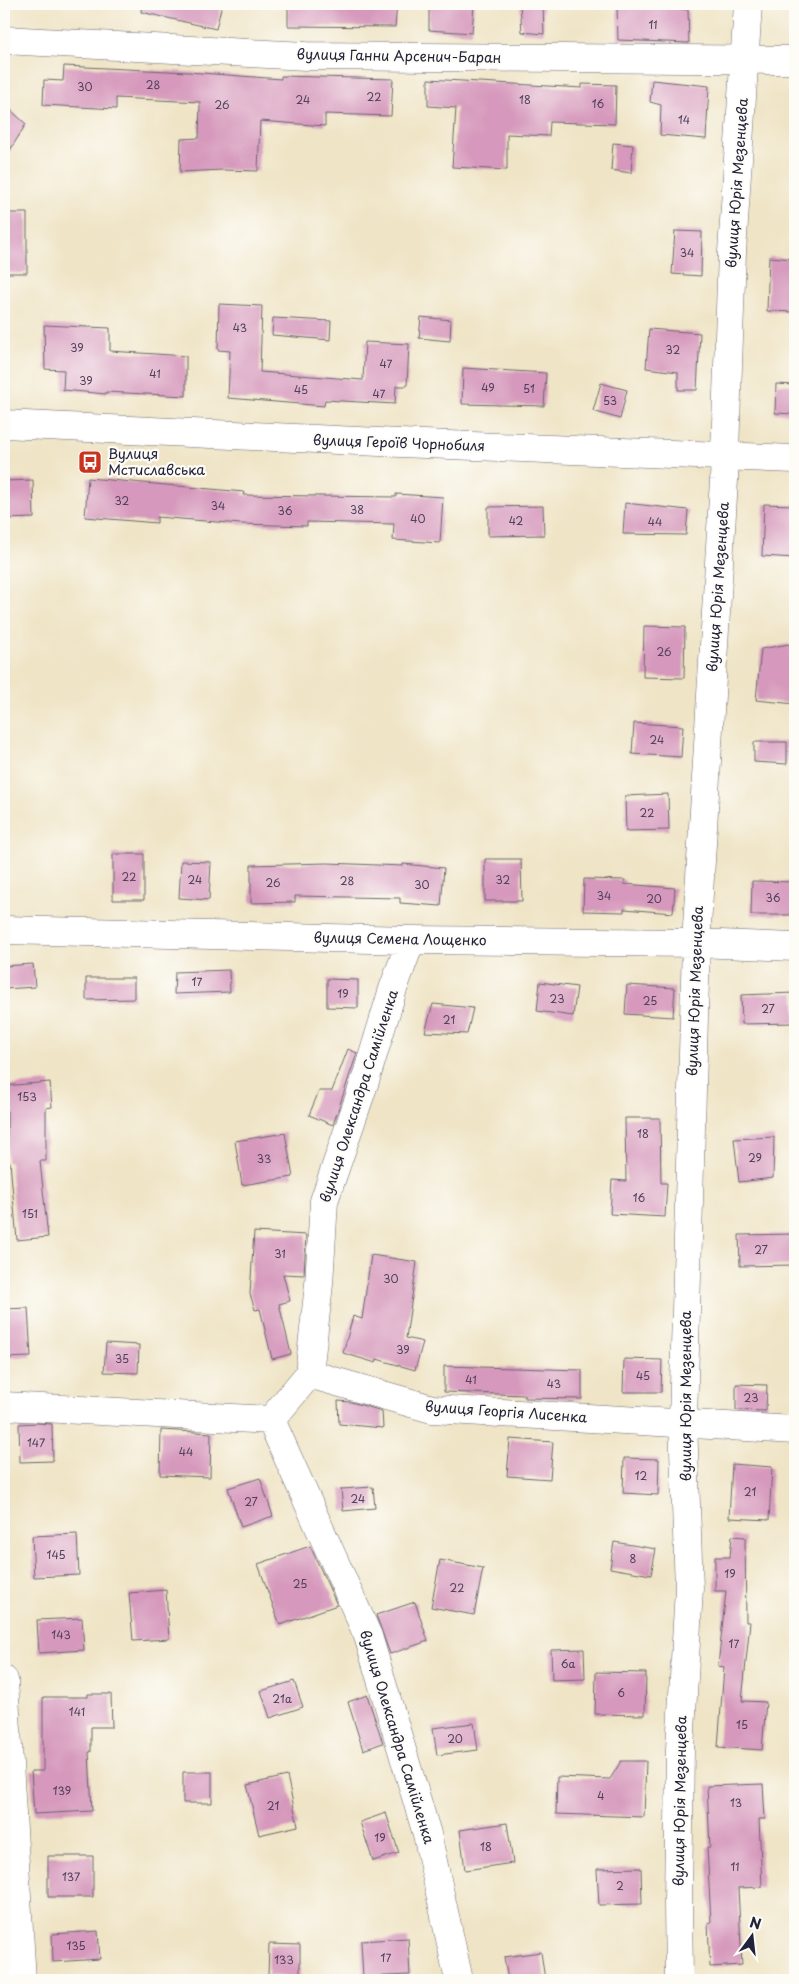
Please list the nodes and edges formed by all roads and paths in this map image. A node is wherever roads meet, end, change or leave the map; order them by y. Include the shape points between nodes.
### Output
1 (748, 4) edge
2 (4, 40) edge
3 (746, 59) junction
4 (795, 60) edge
5 (4, 424) edge
6 (724, 456) junction
7 (795, 459) edge
8 (4, 930) edge
9 (411, 940) junction
10 (696, 943) junction
11 (795, 947) edge
12 (309, 1374) junction
13 (4, 1406) edge
14 (271, 1420) junction
15 (683, 1422) junction
16 (795, 1430) edge
17 (4, 1680) edge
18 (22, 1980) edge
19 (459, 1980) edge
20 (679, 1980) edge

1 - 3 street, вулиця Юрія Мезенцева
2 - 3 street, вулиця Ганни Арсенич-Баран via 306,56
3 - 4 street, вулиця Ганни Арсенич-Баран
3 - 6 street, вулиця Юрія Мезенцева via 732,252
5 - 6 street, вулиця Героїв Чорнобиля
6 - 7 street, вулиця Героїв Чорнобиля
6 - 10 street, вулиця Юрія Мезенцева
8 - 9 street, вулиця Семена Лощенко
9 - 10 street, вулиця Семена Лощенко
9 - 12 street, вулиця Олександра Самійленка via 324,1201
10 - 11 street, вулиця Семена Лощенко
10 - 15 street, вулиця Юрія Мезенцева
12 - 14 street
12 - 15 street, вулиця Георгія Лисенка via 432,1409
13 - 14 street
14 - 19 street, вулиця Олександра Самійленка via 368,1636 427,1834
15 - 16 street, вулиця Георгія Лисенка
15 - 20 street, вулиця Юрія Мезенцева via 689,1588 680,1749
17 - 18 street

